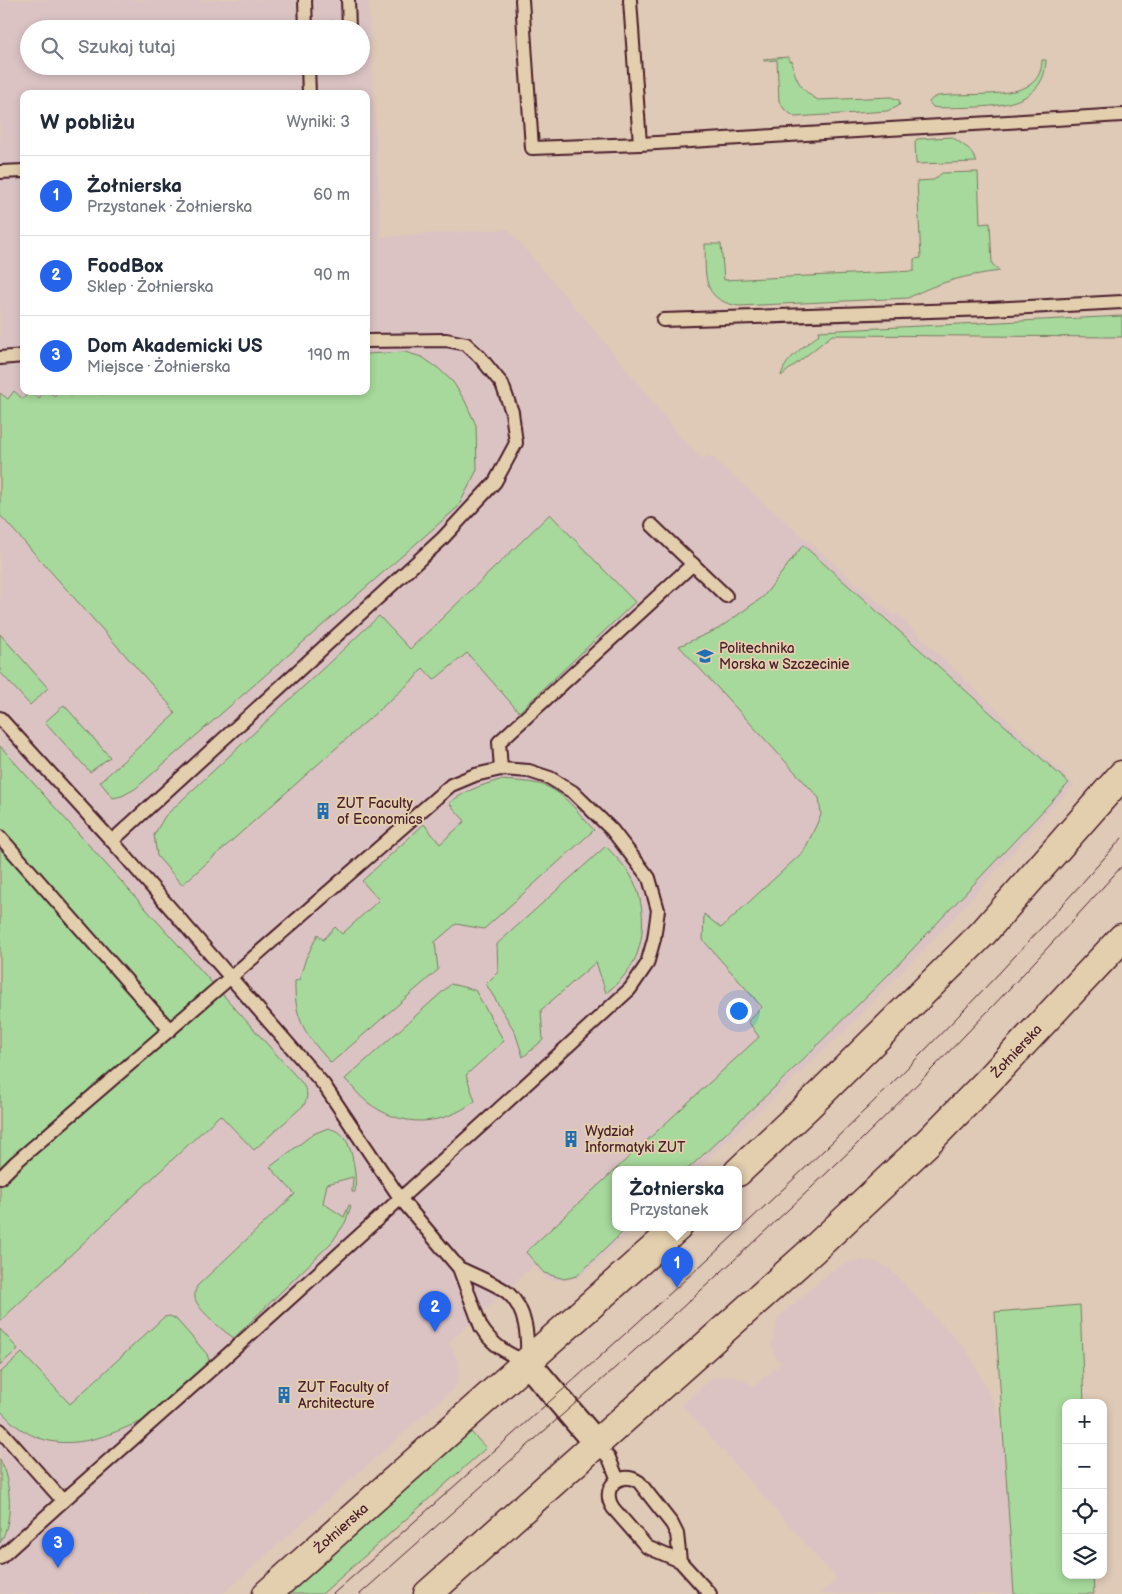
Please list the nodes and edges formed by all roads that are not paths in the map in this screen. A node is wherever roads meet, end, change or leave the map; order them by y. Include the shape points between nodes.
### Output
1 (305, 0) edge
2 (348, 0) edge
3 (522, 0) edge
4 (630, 0) edge
5 (306, 20) edge
6 (349, 20) edge
7 (308, 75) edge
8 (309, 90) edge
9 (1122, 115) edge
10 (640, 144) junction
11 (20, 171) edge
12 (0, 172) edge
13 (1122, 302) edge
14 (663, 320) dead end
15 (370, 341) edge
16 (20, 356) edge
17 (0, 358) edge
18 (652, 525) dead end
19 (693, 564) junction
20 (726, 596) dead end
21 (0, 718) edge
22 (501, 768) junction
23 (1122, 775) edge
24 (0, 837) edge
25 (112, 841) junction
26 (1122, 938) edge
27 (231, 977) junction
28 (170, 1030) junction
29 (742, 1168) edge
30 (0, 1178) edge
31 (400, 1198) junction
32 (674, 1231) edge
33 (460, 1268) junction
34 (527, 1362) junction
35 (0, 1430) edge
36 (596, 1443) junction
37 (618, 1480) junction
38 (63, 1501) junction
39 (0, 1558) edge
40 (680, 1561) junction
41 (266, 1594) edge
42 (428, 1594) edge
43 (710, 1594) edge

1 - 5 lane
2 - 6 lane
3 - 10 lane via 532,148
4 - 10 lane
7 - 8 lane
9 - 10 lane
11 - 12 lane
13 - 14 lane
15 - 25 lane via 446,340 466,344 502,384 512,412 516,443 495,482 442,539
16 - 17 lane
18 - 19 lane
19 - 20 lane
19 - 22 lane via 499,742
21 - 25 lane
22 - 27 lane via 451,785
22 - 31 lane via 529,771 550,778 573,792 612,830 649,878 658,910 654,939 648,964 630,989
23 - 29 street via 983,933
24 - 28 lane
25 - 27 lane
26 - 36 street, Żołnierska via 927,1143 813,1250
27 - 28 lane
27 - 31 lane via 324,1085
28 - 30 lane
31 - 33 lane
31 - 38 lane
32 - 34 street, Żołnierska
33 - 34 lane via 486,1336 508,1354
33 - 34 lane via 507,1292 515,1301 527,1334
34 - 36 street
34 - 41 street, Żołnierska
35 - 38 lane
36 - 37 lane via 609,1458
36 - 42 street, Żołnierska
37 - 40 lane via 628,1478 639,1482 672,1524 677,1534
37 - 40 lane via 609,1490 609,1503 647,1548
38 - 39 lane
40 - 43 lane

